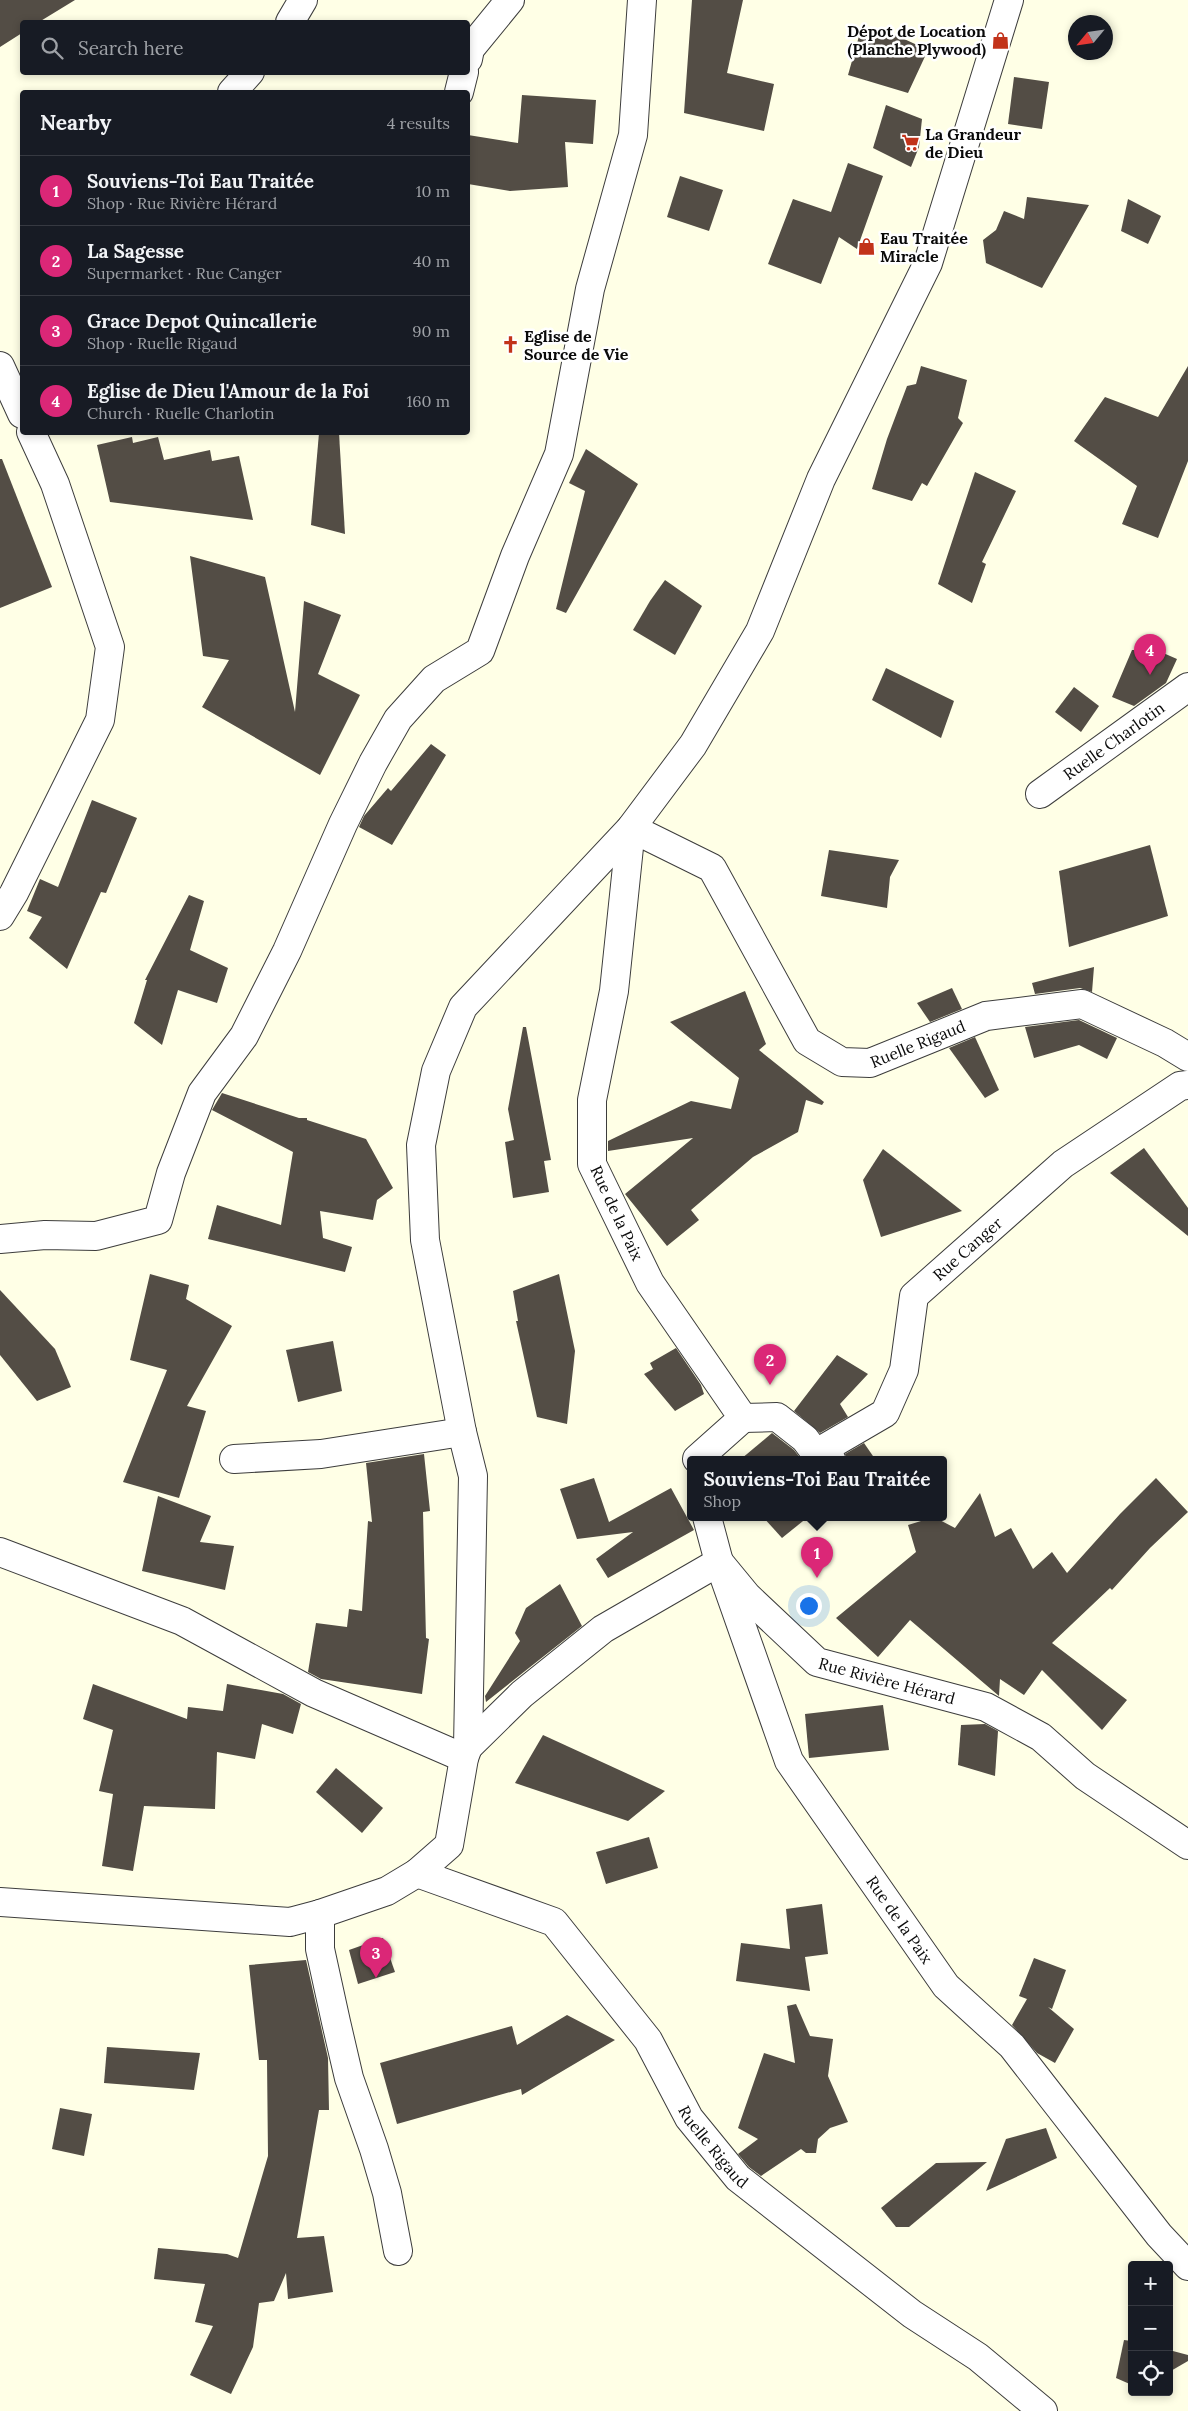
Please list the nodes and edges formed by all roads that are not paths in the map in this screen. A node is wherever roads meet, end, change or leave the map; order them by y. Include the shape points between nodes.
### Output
1 (303, 0) edge
2 (510, 0) edge
3 (642, 0) edge
4 (1009, 0) edge
5 (291, 20) edge
6 (470, 49) edge
7 (247, 75) edge
8 (463, 75) edge
9 (234, 90) edge
10 (460, 90) edge
11 (0, 366) edge
12 (20, 410) edge
13 (32, 435) edge
14 (1188, 687) edge
15 (1040, 794) dead end
16 (631, 828) junction
17 (0, 916) edge
18 (1188, 1057) edge
19 (1188, 1085) edge
20 (0, 1239) edge
21 (743, 1418) junction
22 (462, 1432) junction
23 (700, 1456) edge
24 (818, 1456) edge
25 (830, 1456) edge
26 (234, 1459) dead end
27 (708, 1521) edge
28 (0, 1552) edge
29 (719, 1562) junction
30 (466, 1753) junction
31 (1188, 1845) edge
32 (417, 1873) junction
33 (0, 1902) edge
34 (320, 1914) junction
35 (398, 2251) dead end
36 (1188, 2266) edge
37 (1043, 2411) edge

1 - 5 street
2 - 6 street
3 - 20 street via 633,134 590,289 559,454 515,556 480,651 434,680 398,719 373,763 287,952 244,1036 202,1093 171,1173 158,1220 96,1236 45,1235
4 - 16 street via 928,263 821,479 760,631 693,745
7 - 9 street
8 - 10 street
11 - 12 street
13 - 17 street via 55,484 110,647 100,720
14 - 15 street, Ruelle Charlotin
16 - 18 street, Ruelle Rigaud via 712,868 808,1042 842,1062 870,1063 986,1016 1082,1004
16 - 21 street, Rue de la Paix via 614,991 592,1100 592,1164 650,1283
16 - 22 street via 463,1007 436,1071 421,1145 425,1240
19 - 25 street, Rue Canger via 1180,1086 1063,1164 914,1296 904,1370 885,1413 826,1448
21 - 23 street
21 - 24 street via 777,1417 805,1440
22 - 26 street via 321,1454
22 - 30 street via 473,1476
27 - 29 street, Rue de la Paix
28 - 30 street via 182,1621 314,1693
29 - 30 street via 603,1629 522,1694
29 - 31 street, Rue Rivière Hérard via 747,1596 817,1662 986,1707 1041,1738 1085,1776
29 - 36 street, Rue de la Paix via 790,1761 946,1986 1012,2046 1159,2235
30 - 32 street via 448,1845
32 - 34 street via 387,1891
32 - 37 street, Ruelle Rigaud via 554,1922 648,2040 689,2118 738,2178 912,2314 978,2358
33 - 34 street via 290,1922
34 - 35 street via 320,1949 336,2022 349,2078 387,2193

